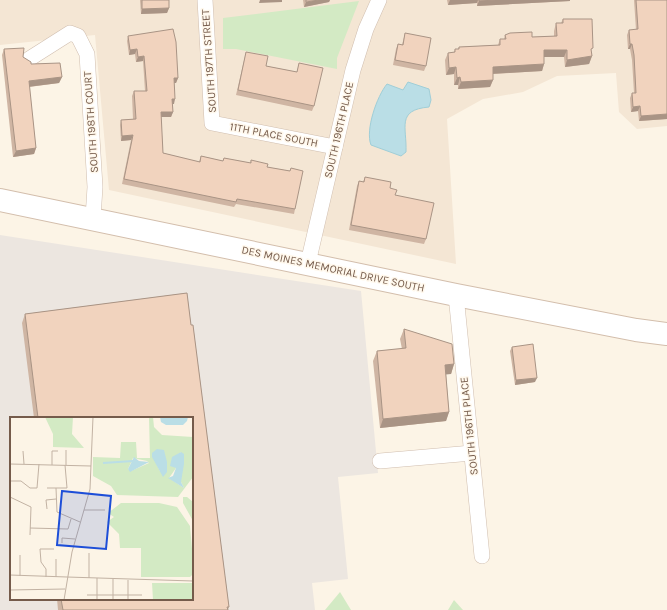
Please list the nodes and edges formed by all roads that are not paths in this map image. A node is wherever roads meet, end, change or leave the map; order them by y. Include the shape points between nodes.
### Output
1 (205, 0) edge
2 (379, 0) edge
3 (29, 59) edge
4 (212, 122) joint
5 (335, 147) junction
6 (0, 200) edge
7 (93, 218) junction
8 (308, 263) junction
9 (456, 296) junction
10 (667, 334) edge
11 (472, 453) junction
12 (380, 461) dead end
13 (482, 556) dead end

1 - 4 street, SOUTH 197TH STREET
2 - 5 street, SOUTH 196TH PLACE via 366,29 353,70
3 - 7 street, SOUTH 198TH COURT via 70,33 78,36 87,54 95,187
4 - 5 street, 11TH PLACE SOUTH
5 - 8 street, SOUTH 196TH PLACE
6 - 7 main road, DES MOINES MEMORIAL DRIVE SOUTH
7 - 8 main road, DES MOINES MEMORIAL DRIVE SOUTH
8 - 9 main road, DES MOINES MEMORIAL DRIVE SOUTH
9 - 10 main road, DES MOINES MEMORIAL DRIVE SOUTH
9 - 11 street, SOUTH 196TH PLACE
11 - 12 street
11 - 13 street, SOUTH 196TH PLACE

